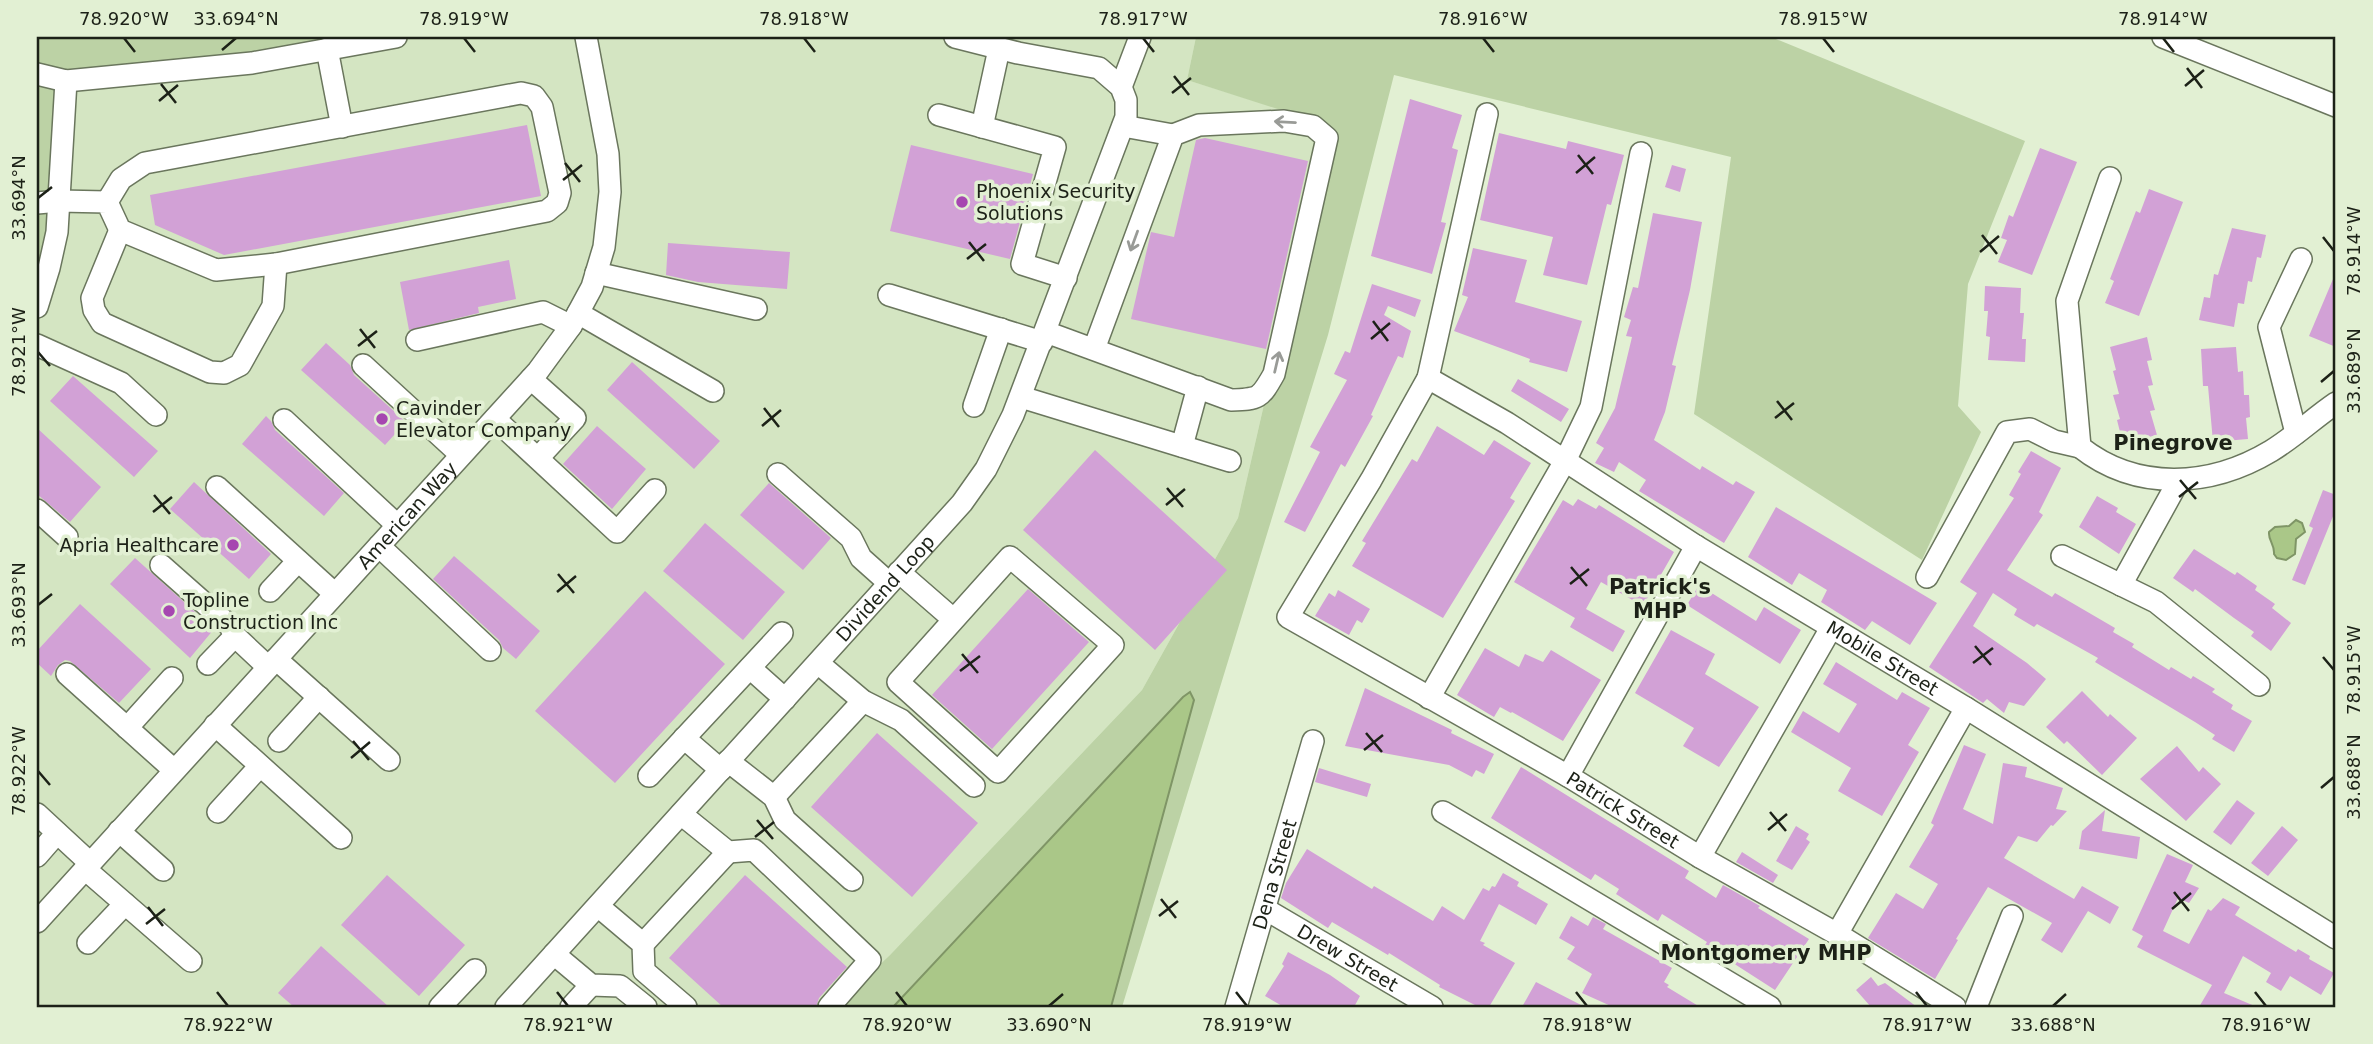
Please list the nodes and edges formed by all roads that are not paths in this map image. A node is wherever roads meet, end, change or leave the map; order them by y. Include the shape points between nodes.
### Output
1 (586, 37) edge
2 (955, 37) edge
3 (1140, 37) edge
4 (2163, 37) edge
5 (383, 38) edge
6 (999, 48) junction
7 (327, 49) junction
8 (37, 74) edge
9 (66, 81) junction
10 (1121, 87) junction
11 (2336, 106) edge
12 (1487, 114) dead end
13 (939, 115) dead end
14 (1123, 126) junction
15 (342, 127) junction
16 (982, 127) junction
17 (1173, 135) junction
18 (1641, 153) dead end
19 (2110, 178) dead end
20 (59, 201) junction
21 (107, 202) junction
22 (37, 203) edge
23 (120, 230) junction
24 (2301, 259) dead end
25 (276, 264) junction
26 (596, 274) junction
27 (1066, 278) junction
28 (889, 295) dead end
29 (37, 307) edge
30 (756, 309) dead end
31 (574, 320) junction
32 (1001, 329) junction
33 (1044, 337) junction
34 (417, 340) dead end
35 (37, 345) edge
36 (1094, 349) junction
37 (363, 365) dead end
38 (1428, 378) junction
39 (531, 379) junction
40 (1198, 387) junction
41 (713, 391) dead end
42 (1021, 397) junction
43 (2336, 403) edge
44 (974, 406) dead end
45 (156, 415) dead end
46 (495, 419) junction
47 (284, 420) dead end
48 (2296, 433) junction
49 (1182, 446) junction
50 (2080, 447) junction
51 (461, 455) junction
52 (538, 458) junction
53 (1230, 461) dead end
54 (1565, 461) junction
55 (778, 474) dead end
56 (2179, 480) junction
57 (217, 487) dead end
58 (656, 490) dead end
59 (37, 510) edge
60 (397, 526) junction
61 (68, 537) dead end
62 (379, 546) junction
63 (1696, 546) junction
64 (2062, 556) dead end
65 (298, 561) junction
66 (162, 565) dead end
67 (1927, 577) dead end
68 (894, 578) junction
69 (2121, 585) junction
70 (270, 591) dead end
71 (335, 594) junction
72 (953, 619) junction
73 (1831, 628) junction
74 (782, 633) dead end
75 (235, 636) junction
76 (490, 650) dead end
77 (272, 663) junction
78 (818, 663) junction
79 (208, 664) dead end
80 (750, 668) junction
81 (67, 674) dead end
82 (172, 678) dead end
83 (2259, 685) dead end
84 (319, 697) junction
85 (1429, 698) junction
86 (785, 699) junction
87 (863, 701) junction
88 (1966, 708) junction
89 (215, 725) junction
90 (128, 728) junction
91 (684, 738) junction
92 (279, 741) dead end
93 (1313, 741) dead end
94 (389, 760) dead end
95 (260, 766) junction
96 (725, 766) junction
97 (174, 770) junction
98 (649, 776) dead end
99 (1568, 776) junction
100 (974, 786) dead end
101 (774, 797) junction
102 (1443, 811) dead end
103 (218, 812) dead end
104 (37, 814) edge
105 (681, 814) junction
106 (119, 831) junction
107 (57, 833) junction
108 (341, 838) dead end
109 (728, 852) junction
110 (37, 856) edge
111 (1700, 857) junction
112 (87, 866) junction
113 (163, 870) dead end
114 (852, 880) dead end
115 (125, 904) junction
116 (598, 906) junction
117 (1265, 909) junction
118 (2012, 916) dead end
119 (38, 917) edge
120 (1837, 934) junction
121 (2336, 938) edge
122 (88, 943) dead end
123 (643, 944) junction
124 (554, 954) junction
125 (191, 961) dead end
126 (475, 970) dead end
127 (591, 985) junction
128 (440, 1007) edge
129 (506, 1007) edge
130 (571, 1007) edge
131 (646, 1007) edge
132 (686, 1007) edge
133 (829, 1007) edge
134 (1236, 1007) edge
135 (1433, 1007) edge
136 (1770, 1007) edge
137 (1955, 1007) edge
138 (1976, 1007) edge

1 - 26 street, American Way via 610,180 604,247
2 - 6 street
3 - 10 street
4 - 11 street
5 - 7 street
6 - 10 street via 1099,68
6 - 16 street
7 - 9 street via 251,63
7 - 15 street
8 - 9 street
9 - 20 street
10 - 14 street, Dividend Loop via 1126,100
12 - 38 street
13 - 16 street
14 - 17 street
14 - 27 street, Dividend Loop
15 - 21 street via 145,163 121,179
15 - 25 street via 521,93 534,96 541,107 560,193 557,203 547,211
16 - 27 street via 1055,147 1022,264
17 -> 36 street
40 -> 17 street via 1231,400 1255,399 1274,374 1327,138 1313,126 1284,121 1199,125
18 - 54 street via 1591,407
19 - 50 street via 2067,301
20 - 21 street
20 - 22 street
20 - 29 street via 57,232
21 - 23 street
23 - 25 street via 216,270
23 - 25 street via 92,298 98,317 102,323 210,372 224,373 240,365 273,306
24 - 48 street via 2269,327
26 - 30 street
26 - 31 street, American Way
27 - 33 street, Dividend Loop
28 - 32 street
31 - 34 street via 543,312
31 - 39 street, American Way
31 - 41 street
32 - 33 street
32 - 44 street
33 - 36 street
33 - 42 street, Dividend Loop
35 - 45 street via 121,383
36 - 40 street
37 - 51 street
38 - 54 street, Mobile Street
38 - 85 street, Patrick Street via 1288,617
39 - 46 street, American Way
39 - 52 street via 575,418
40 - 49 street
42 - 49 street
42 - 68 street, Dividend Loop via 986,469 962,503
43 - 48 street
46 - 51 street, American Way
46 - 52 street
47 - 60 street
48 - 56 street via 2234,469
49 - 53 street
50 - 56 street via 2094,458 2132,473
50 - 67 street via 2030,429 2007,432
51 - 60 street, American Way
52 - 58 street via 617,532
54 - 63 street, Mobile Street
54 - 85 street
55 - 68 street via 851,538 861,558
56 - 69 street
57 - 65 street
59 - 61 street
60 - 62 street, American Way
62 - 71 street, American Way
62 - 76 street
63 - 73 street, Mobile Street
63 - 99 street
64 - 69 street
65 - 70 street
65 - 71 street
66 - 75 street via 230,626
68 - 72 street
68 - 78 street, Dividend Loop
69 - 83 street via 2156,602
71 - 77 street, American Way
72 - 72 street via 1010,557 1114,645 998,772 898,682
73 - 88 street, Mobile Street
73 - 111 street
74 - 80 street
75 - 77 street
75 - 79 street
77 - 84 street
77 - 89 street, American Way
78 - 86 street, Dividend Loop
78 - 87 street
80 - 86 street
80 - 91 street
81 - 90 street
82 - 90 street
84 - 92 street
84 - 94 street
85 - 99 street, Patrick Street
86 - 96 street, Dividend Loop
87 - 100 street via 901,720
87 - 101 street
88 - 120 street
88 - 121 street, Mobile Street
89 - 95 street
89 - 97 street, American Way
90 - 97 street
91 - 96 street
91 - 98 street
93 - 117 street, Dena Street
95 - 103 street
95 - 108 street
96 - 101 street
96 - 105 street, Dividend Loop
97 - 106 street, American Way
99 - 111 street, Patrick Street
101 - 114 street via 785,820
102 - 136 street
104 - 107 street
105 - 109 street
105 - 116 street, Dividend Loop
106 - 112 street, American Way
106 - 113 street
107 - 110 street
107 - 112 street
109 - 123 street
109 - 133 street via 754,850 870,960
111 - 120 street, Patrick Street
112 - 115 street
112 - 119 street, American Way
115 - 122 street
115 - 125 street
116 - 123 street
116 - 124 street, Dividend Loop
117 - 134 street, Dena Street
117 - 135 street, Drew Street
118 - 138 street
120 - 137 street, Patrick Street
123 - 132 street via 644,971
124 - 127 street
124 - 129 street, Dividend Loop
126 - 128 street
127 - 130 street
127 - 131 street via 620,986

